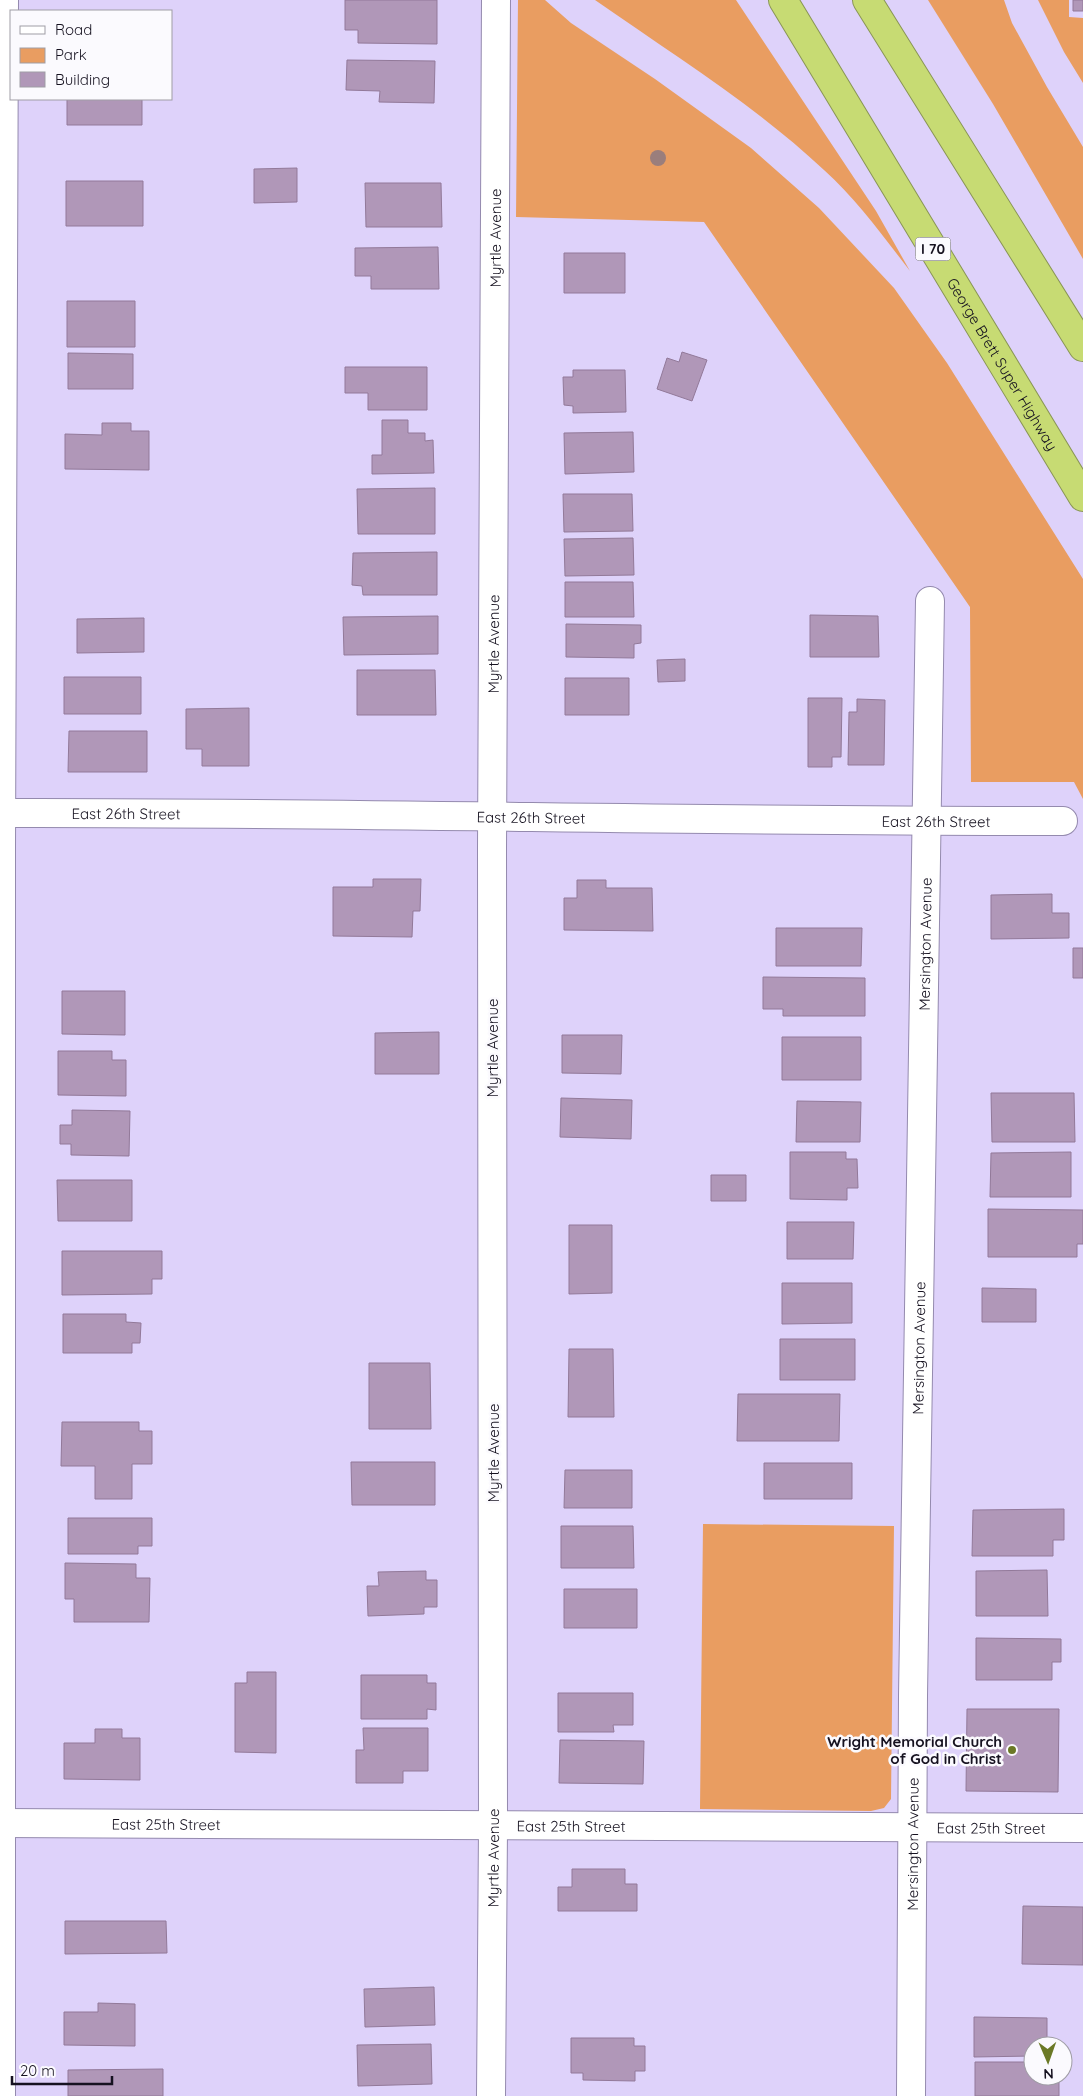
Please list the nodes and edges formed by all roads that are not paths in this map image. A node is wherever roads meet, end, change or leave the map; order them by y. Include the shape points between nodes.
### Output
1 (4, 0) edge
2 (496, 0) edge
3 (783, 0) edge
4 (868, 0) edge
5 (1083, 347) edge
6 (1083, 497) edge
7 (930, 601) dead end
8 (0, 813) edge
9 (492, 816) junction
10 (926, 822) junction
11 (1063, 822) dead end
12 (1, 1824) edge
13 (493, 1827) junction
14 (912, 1827) junction
15 (1083, 1828) edge
16 (1, 2096) edge
17 (491, 2096) edge
18 (911, 2096) edge

1 - 8 street
2 - 9 street, Myrtle Avenue
3 - 6 highway, George Brett Super Highway / I 70
4 - 5 highway
7 - 10 street, Mersington Avenue
8 - 9 street, East 26th Street
8 - 12 street
9 - 10 street, East 26th Street
9 - 13 street, Myrtle Avenue
10 - 11 street, East 26th Street
10 - 14 street, Mersington Avenue
12 - 13 street, East 25th Street
12 - 16 street
13 - 14 street, East 25th Street
13 - 17 street, Myrtle Avenue
14 - 15 street, East 25th Street
14 - 18 street, Mersington Avenue

